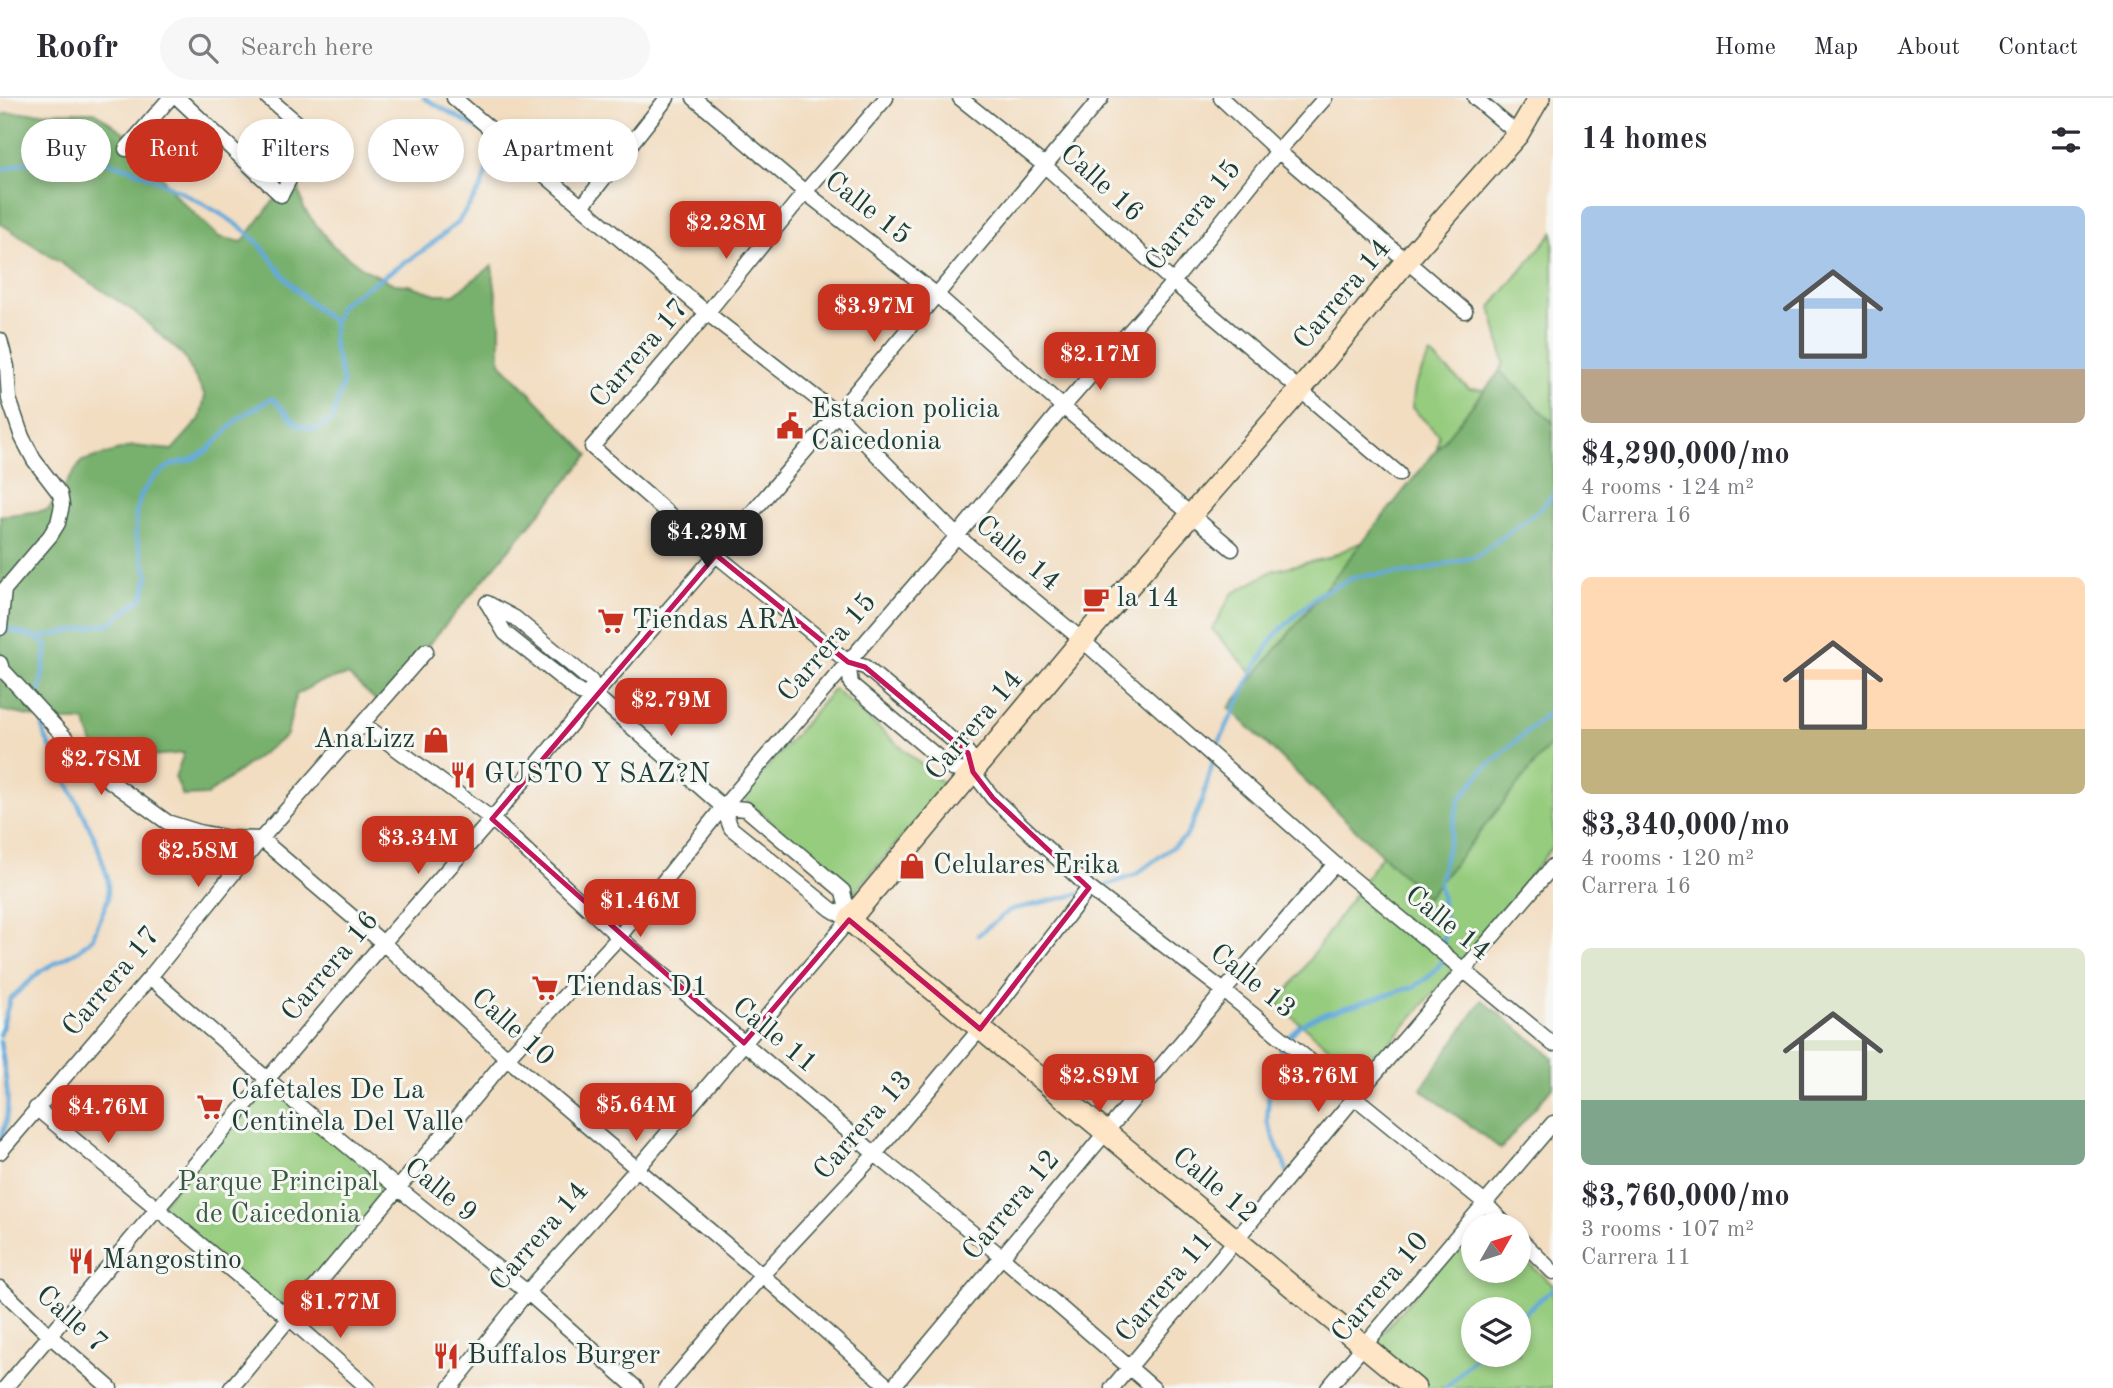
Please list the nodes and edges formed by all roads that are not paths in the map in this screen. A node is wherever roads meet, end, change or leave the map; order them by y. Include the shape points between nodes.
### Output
1 (170, 98) edge
2 (178, 98) edge
3 (268, 98) edge
4 (454, 98) edge
5 (667, 98) edge
6 (694, 98) edge
7 (886, 98) edge
8 (960, 98) edge
9 (1101, 98) edge
10 (1221, 98) edge
11 (1325, 98) edge
12 (1475, 98) edge
13 (1539, 98) edge
14 (152, 119) edge
15 (1518, 134) junction
16 (1278, 151) junction
17 (1044, 165) junction
18 (805, 192) junction
19 (583, 205) junction
20 (1408, 260) junction
21 (1173, 282) junction
22 (937, 295) junction
23 (1465, 311) dead end
24 (708, 313) junction
25 (0, 340) edge
26 (1300, 390) junction
27 (1063, 407) junction
28 (837, 414) junction
29 (592, 447) joint
30 (1399, 474) dead end
31 (1191, 515) junction
32 (957, 536) junction
33 (1232, 549) dead end
34 (716, 555) junction
35 (0, 628) edge
36 (1082, 640) junction
37 (426, 652) dead end
38 (848, 662) junction
39 (0, 663) edge
40 (595, 695) junction
41 (363, 724) junction
42 (973, 772) junction
43 (723, 807) junction
44 (492, 820) junction
45 (261, 839) junction
46 (1335, 864) junction
47 (1553, 866) edge
48 (1089, 888) junction
49 (849, 920) junction
50 (619, 937) junction
51 (383, 943) junction
52 (1465, 970) junction
53 (150, 977) junction
54 (1224, 990) junction
55 (980, 1029) junction
56 (744, 1043) junction
57 (1553, 1044) edge
58 (508, 1058) junction
59 (267, 1080) junction
60 (1354, 1097) junction
61 (36, 1108) junction
62 (1553, 1123) edge
63 (1106, 1133) junction
64 (0, 1152) edge
65 (875, 1154) junction
66 (637, 1169) junction
67 (399, 1189) junction
68 (1485, 1203) junction
69 (158, 1209) junction
70 (1495, 1213) edge
71 (1236, 1240) junction
72 (1531, 1250) edge
73 (1001, 1256) junction
74 (1553, 1272) edge
75 (762, 1275) junction
76 (0, 1288) edge
77 (527, 1292) junction
78 (289, 1318) junction
79 (50, 1336) junction
80 (1364, 1346) junction
81 (1129, 1368) junction
82 (5, 1388) edge
83 (110, 1388) edge
84 (231, 1388) edge
85 (368, 1388) edge
86 (450, 1388) edge
87 (636, 1388) edge
88 (666, 1388) edge
89 (891, 1388) edge
90 (1112, 1388) edge
91 (1153, 1388) edge
92 (1328, 1388) edge
93 (1415, 1388) edge

1 - 14 street
2 - 3 street via 281,195 309,133
4 - 19 street, Calle 14
5 - 19 street
6 - 18 street, Calle 15
7 - 18 street, Carrera 17
8 - 17 street, Calle 16
9 - 17 street, Carrera 16
10 - 16 street
11 - 16 street, Carrera 15
12 - 15 street
13 - 15 main road, Carrera 14
15 - 20 main road, Carrera 14
16 - 20 street
16 - 21 street, Carrera 15
17 - 21 street, Calle 16
17 - 22 street, Carrera 16
18 - 22 street, Calle 15
18 - 24 street, Carrera 17
19 - 24 street, Calle 14
20 - 23 street
20 - 26 main road, Carrera 14
21 - 26 street, Calle 16
21 - 27 street, Carrera 15
22 - 27 street, Calle 15
22 - 28 street, Carrera 16
24 - 28 street, Calle 14
24 - 29 street, Carrera 17
25 - 35 street via 8,367 9,399 22,437 60,494 62,505 50,536 4,590
26 - 30 street, Calle 16
26 - 31 main road, Carrera 14
27 - 31 street, Calle 15
27 - 32 street, Carrera 15
28 - 32 street, Calle 14
28 - 34 street, Carrera 16
29 - 34 street, Calle 13
31 - 33 street, Calle 15
31 - 36 main road, Carrera 14
32 - 36 street, Calle 14
32 - 38 street, Carrera 15
34 - 38 street, Calle 13
34 - 40 street, Carrera 16
36 - 42 main road, Carrera 14
36 - 46 street, Calle 14
37 - 41 street, Carrera 17
38 - 42 street, Calle 13 via 865,667 968,754
38 - 42 street, Calle 13 via 852,684 952,769
38 - 43 street, Carrera 15
39 - 45 street via 96,771 167,822 230,838
40 - 40 street, Calle 12 via 591,681 515,618 487,603 505,633 580,693
40 - 43 street, Calle 12
40 - 44 street, Carrera 16
41 - 44 street, Calle 11
41 - 45 street, Carrera 17
42 - 48 street, Calle 13 via 993,798
42 - 49 main road, Carrera 14
43 - 49 street, Calle 12 via 731,828
43 - 49 street, Calle 12 via 746,809 843,891
43 - 50 street, Carrera 15
44 - 50 street, Calle 11
44 - 51 street, Carrera 16
45 - 51 street, Calle 10
45 - 53 street, Carrera 17
46 - 52 street, Calle 14
46 - 54 street, Carrera 12
47 - 52 street, Carrera 11
48 - 54 street, Calle 13
48 - 55 street, Carrera 13
49 - 55 main road, Calle 12
49 - 56 street, Carrera 14
50 - 56 street, Calle 11
50 - 58 street, Carrera 15
51 - 58 street, Calle 10
51 - 59 street, Carrera 16
52 - 57 street, Calle 14
52 - 60 street, Carrera 11
53 - 59 street, Calle 9
53 - 61 street, Carrera 17
54 - 60 street, Calle 13
54 - 63 street, Carrera 12
55 - 63 main road, Calle 12
55 - 65 street, Carrera 13
56 - 65 street, Calle 11
56 - 66 street, Carrera 14
58 - 66 street, Calle 10
58 - 67 street, Carrera 15
59 - 67 street, Calle 9
59 - 69 street, Carrera 16
60 - 68 street, Calle 13
60 - 71 street, Carrera 11
61 - 64 street, Carrera 17
61 - 69 street
62 - 68 street, Carrera 10
63 - 71 main road, Calle 12
63 - 73 street, Carrera 12
65 - 73 street, Calle 11
65 - 75 street, Carrera 13
66 - 75 street, Calle 10
66 - 77 street, Carrera 14
67 - 77 street, Calle 9
67 - 78 street, Carrera 15
68 - 70 street, Calle 13
68 - 80 street, Carrera 10
69 - 78 street
69 - 79 street, Carrera 16
71 - 80 main road, Calle 12
71 - 81 street, Carrera 11
72 - 74 street
73 - 81 street, Calle 11
73 - 89 street, Carrera 12
75 - 88 street, Carrera 13
75 - 89 street, Calle 10
76 - 79 street, Calle 7
77 - 86 street, Carrera 14
77 - 87 street, Calle 9
78 - 84 street, Carrera 15
78 - 85 street
79 - 82 street, Carrera 16
79 - 83 street, Calle 7
80 - 92 street, Carrera 10
80 - 93 main road, Calle 12
81 - 90 street, Carrera 11
81 - 91 street, Calle 11

